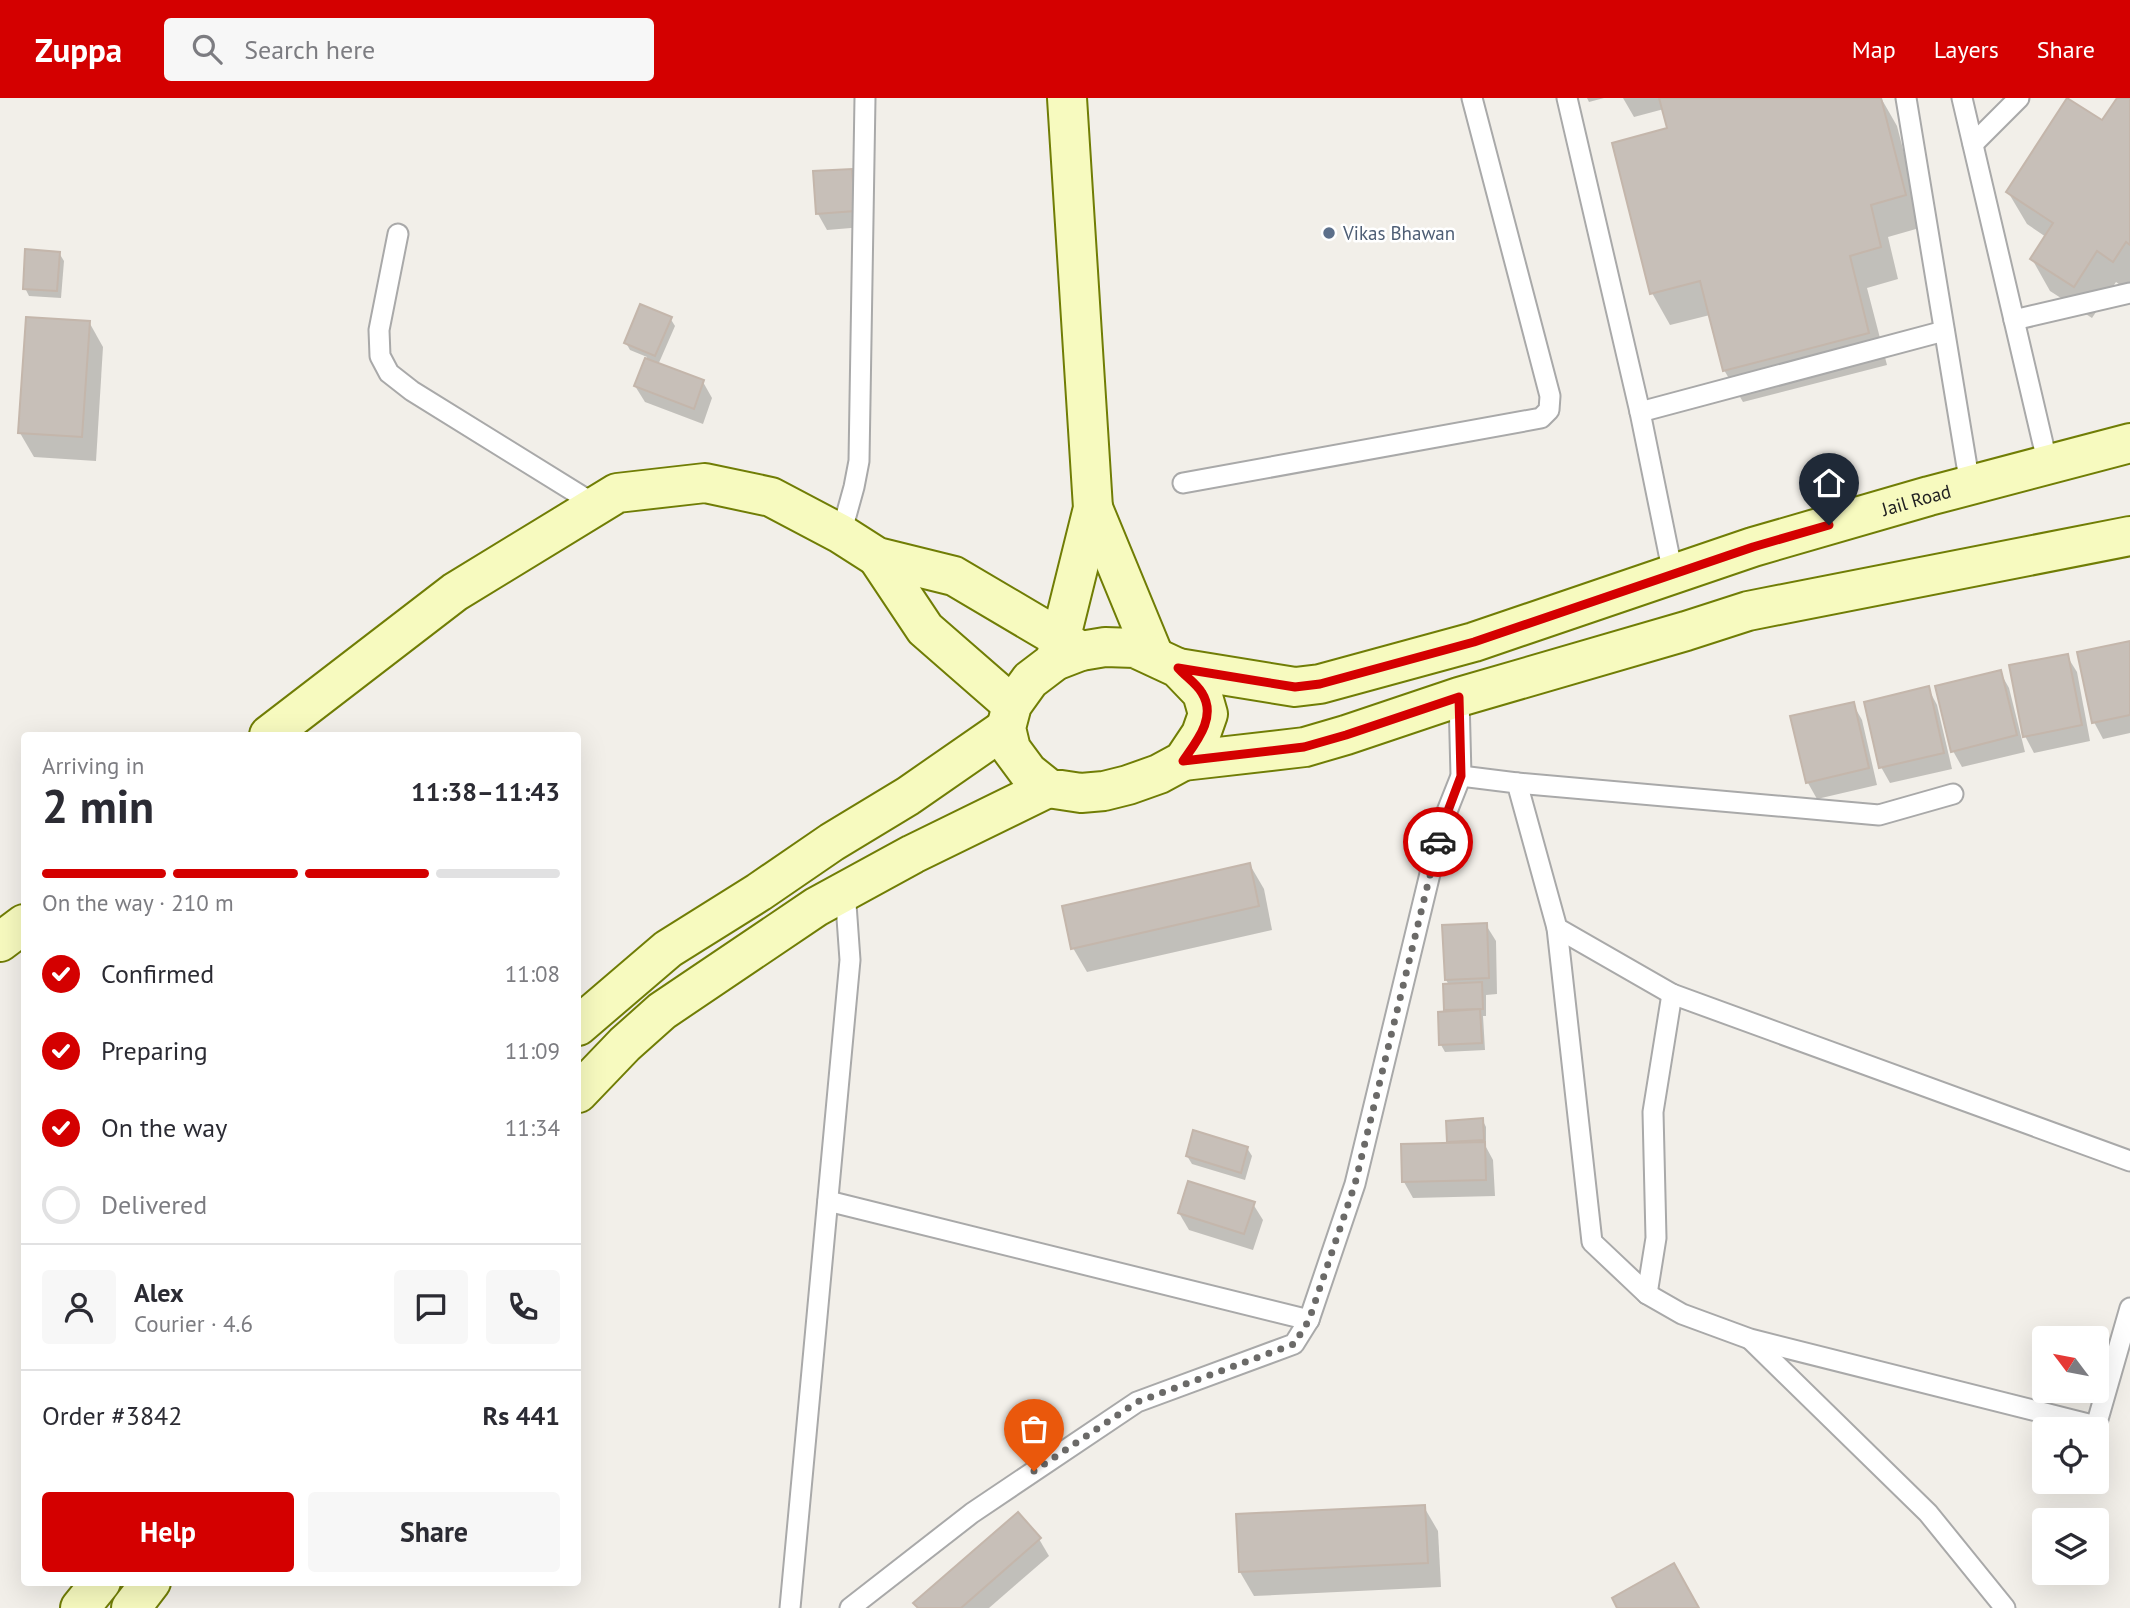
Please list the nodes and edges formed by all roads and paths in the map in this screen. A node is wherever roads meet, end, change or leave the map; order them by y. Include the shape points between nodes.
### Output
1 (865, 98) edge
2 (1067, 98) edge
3 (1472, 98) edge
4 (1566, 98) edge
5 (1906, 98) edge
6 (1962, 98) edge
7 (2019, 98) edge
8 (1973, 144) junction
9 (398, 234) dead end
10 (2130, 293) edge
11 (2014, 320) junction
12 (1944, 331) junction
13 (1640, 412) junction
14 (2130, 443) edge
15 (2048, 465) junction
16 (1183, 484) dead end
17 (1970, 485) junction
18 (596, 505) junction
19 (1093, 508) junction
20 (841, 534) junction
21 (2130, 536) edge
22 (877, 557) junction
23 (1673, 574) junction
24 (1066, 650) junction
25 (1166, 662) junction
26 (1459, 697) junction
27 (1009, 717) junction
28 (274, 732) edge
29 (1183, 761) junction
30 (1461, 776) junction
31 (1517, 783) junction
32 (1048, 788) junction
33 (1953, 794) dead end
34 (845, 890) junction
35 (21, 926) edge
36 (1557, 928) junction
37 (0, 942) edge
38 (1672, 994) junction
39 (581, 1023) edge
40 (581, 1090) edge
41 (2130, 1160) edge
42 (828, 1201) junction
43 (1647, 1294) junction
44 (2130, 1308) edge
45 (1309, 1320) junction
46 (1750, 1339) junction
47 (98, 1586) edge
48 (148, 1586) edge
49 (80, 1608) edge
50 (131, 1608) edge
51 (790, 1608) edge
52 (850, 1608) edge
53 (2005, 1608) edge

1 - 20 lane via 859,461
2 - 19 main road
3 - 16 lane via 1550,396 1549,410 1541,418
4 - 13 lane
5 - 12 lane
6 - 8 lane
7 - 8 lane
8 - 11 lane
9 - 18 lane via 379,330 380,356 388,373
10 - 11 lane
11 - 15 lane
12 - 13 lane
12 - 17 lane
13 - 23 lane
14 - 15 main road, Jail Road
15 - 17 main road, Jail Road
17 - 23 main road, Jail Road
18 - 20 main road via 617,493 705,483 771,497
18 - 28 main road via 455,592
19 - 24 main road
19 - 25 main road
20 - 22 main road
21 - 26 main road via 1748,611
22 - 24 main road via 954,576
22 - 27 main road via 925,629
23 - 25 main road, Jail Road via 1474,642 1320,684 1295,687
24 - 25 main road via 1135,648
24 - 27 main road via 1030,680
25 - 29 main road via 1202,693 1208,714
26 - 29 main road via 1304,747
26 - 30 lane
27 - 32 main road via 1011,749
27 - 39 main road via 908,796 668,950
29 - 32 main road via 1104,791
30 - 31 lane
30 - 45 lane via 1443,824 1355,1184
31 - 33 lane via 1879,814
31 - 36 lane
32 - 34 main road
34 - 40 main road via 662,1011
34 - 42 lane via 850,960
35 - 37 main road
36 - 38 lane
36 - 43 lane via 1592,1242
38 - 41 lane
38 - 43 lane via 1653,1112 1656,1238
42 - 45 lane
42 - 51 lane
43 - 46 lane via 1682,1314
44 - 46 lane via 2096,1426
45 - 52 lane via 1294,1344 1137,1402 972,1513
46 - 53 lane via 1928,1513
47 - 49 main road
48 - 50 main road

